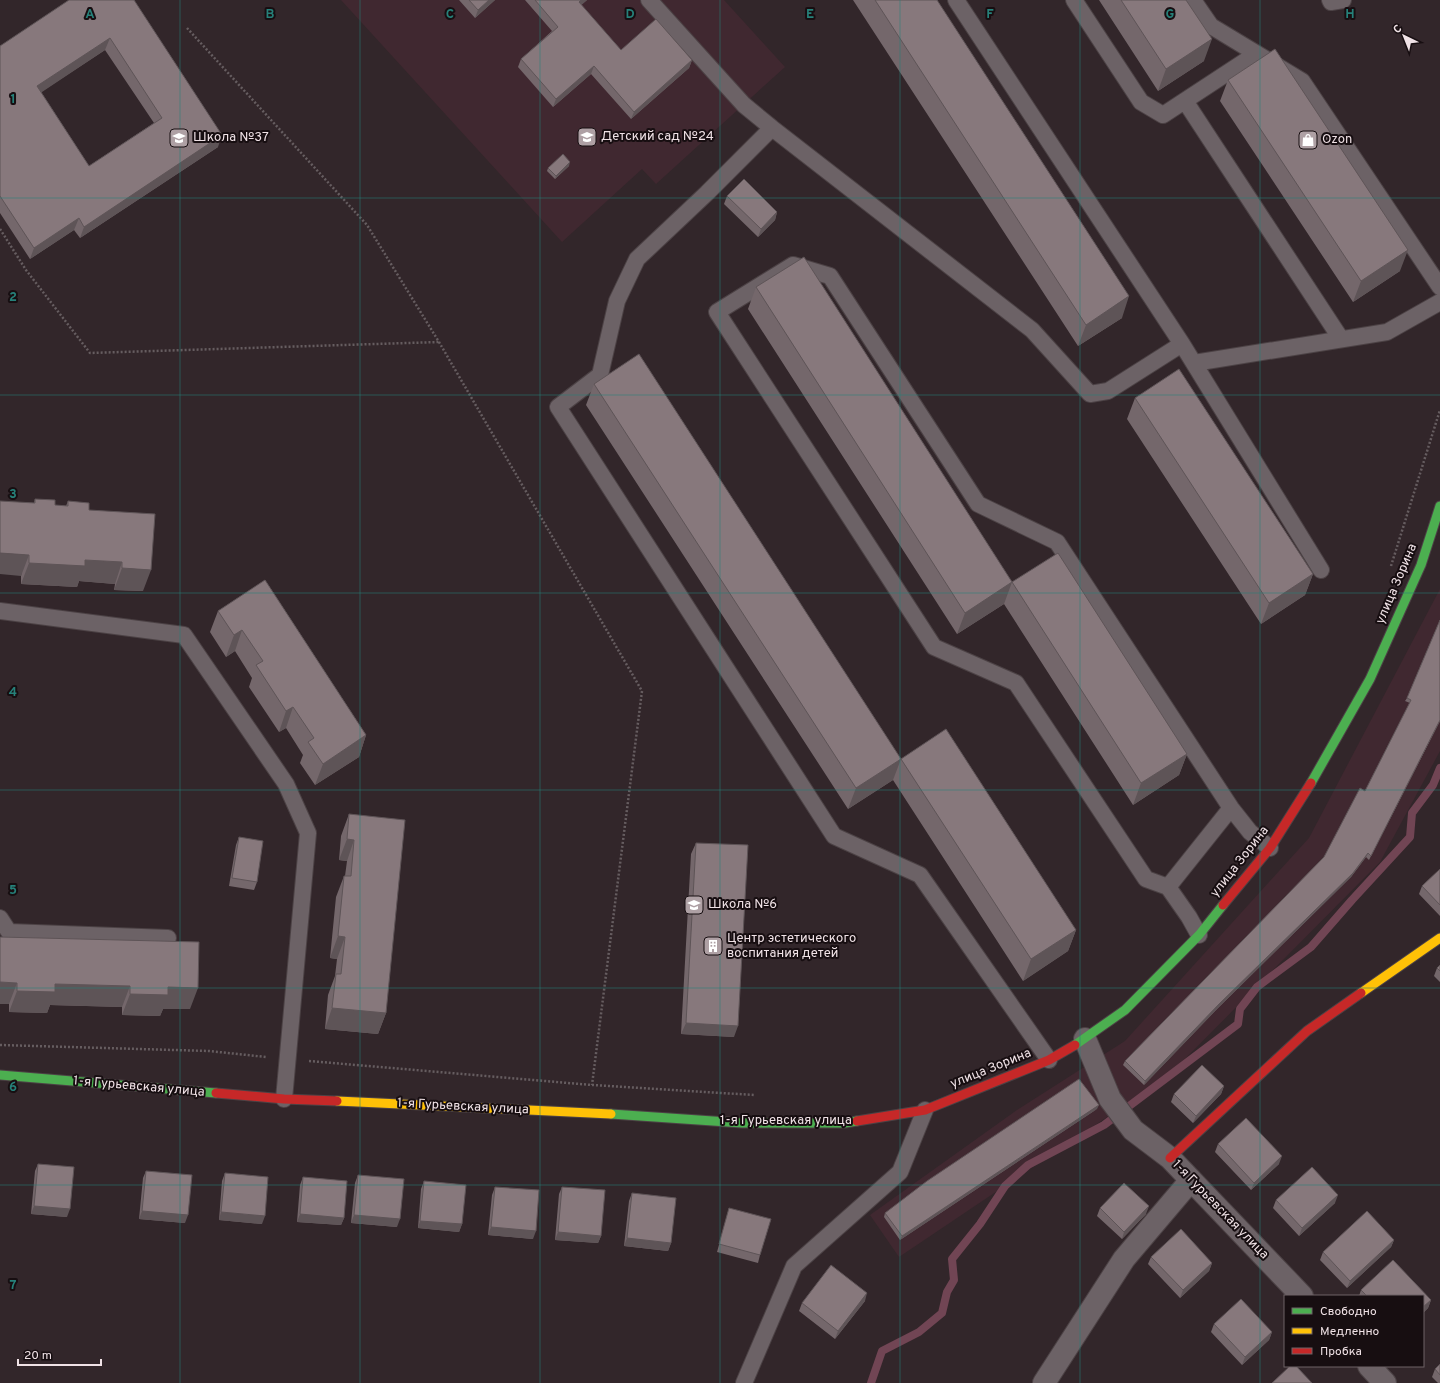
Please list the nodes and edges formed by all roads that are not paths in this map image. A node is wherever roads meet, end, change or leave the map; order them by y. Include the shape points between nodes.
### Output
1 (650, 0) edge
2 (956, 0) edge
3 (1074, 0) edge
4 (1194, 0) edge
5 (1330, 0) edge
6 (1343, 0) edge
7 (1256, 54) junction
8 (1185, 101) junction
9 (772, 128) junction
10 (1440, 287) edge
11 (1440, 302) edge
12 (1341, 338) junction
13 (1182, 344) junction
14 (1194, 363) junction
15 (1440, 506) edge
16 (1321, 570) dead end
17 (0, 611) edge
18 (1231, 808) junction
19 (1270, 848) junction
20 (1168, 887) junction
21 (0, 918) edge
22 (1199, 935) junction
23 (168, 938) dead end
24 (1440, 938) edge
25 (1086, 1039) junction
26 (1049, 1060) junction
27 (0, 1075) edge
28 (284, 1099) junction
29 (925, 1110) junction
30 (1170, 1158) junction
31 (1191, 1180) junction
32 (1301, 1295) edge
33 (1370, 1367) edge
34 (744, 1383) edge
35 (1044, 1383) edge
36 (1385, 1383) edge

1 - 9 lane via 744,104
2 - 13 lane
3 - 8 lane via 1141,102 1163,115
4 - 7 lane via 1211,26
5 - 6 lane
7 - 8 lane
7 - 10 lane via 1302,81
8 - 12 lane
9 - 13 lane via 1032,330 1090,394 1108,391
9 - 26 lane via 637,259 617,301 600,375 558,407 834,836 920,875
11 - 12 lane via 1387,332
12 - 14 lane
13 - 14 lane
14 - 16 lane
15 - 19 main road, улица Зорина via 1421,565 1370,679 1324,761
17 - 28 lane via 184,635 286,784 308,834
18 - 19 lane via 1250,832
18 - 20 lane
18 - 20 lane via 1057,542 978,504 830,276 793,265 717,312 934,647 1016,683 1146,879
19 - 22 main road, улица Зорина
20 - 22 lane
21 - 23 lane via 9,932
22 - 25 main road, улица Зорина via 1125,1010
24 - 30 main road via 1307,1031
25 - 26 main road, улица Зорина
25 - 30 street, 1-я Гурьевская улица via 1110,1099 1133,1130
26 - 29 main road, улица Зорина
27 - 28 main road, 1-я Гурьевская улица
28 - 29 main road, 1-я Гурьевская улица via 742,1123 845,1123
29 - 34 lane via 900,1172 794,1266
30 - 31 street, 1-я Гурьевская улица
31 - 32 street, 1-я Гурьевская улица
31 - 35 street via 1124,1259
33 - 36 street

